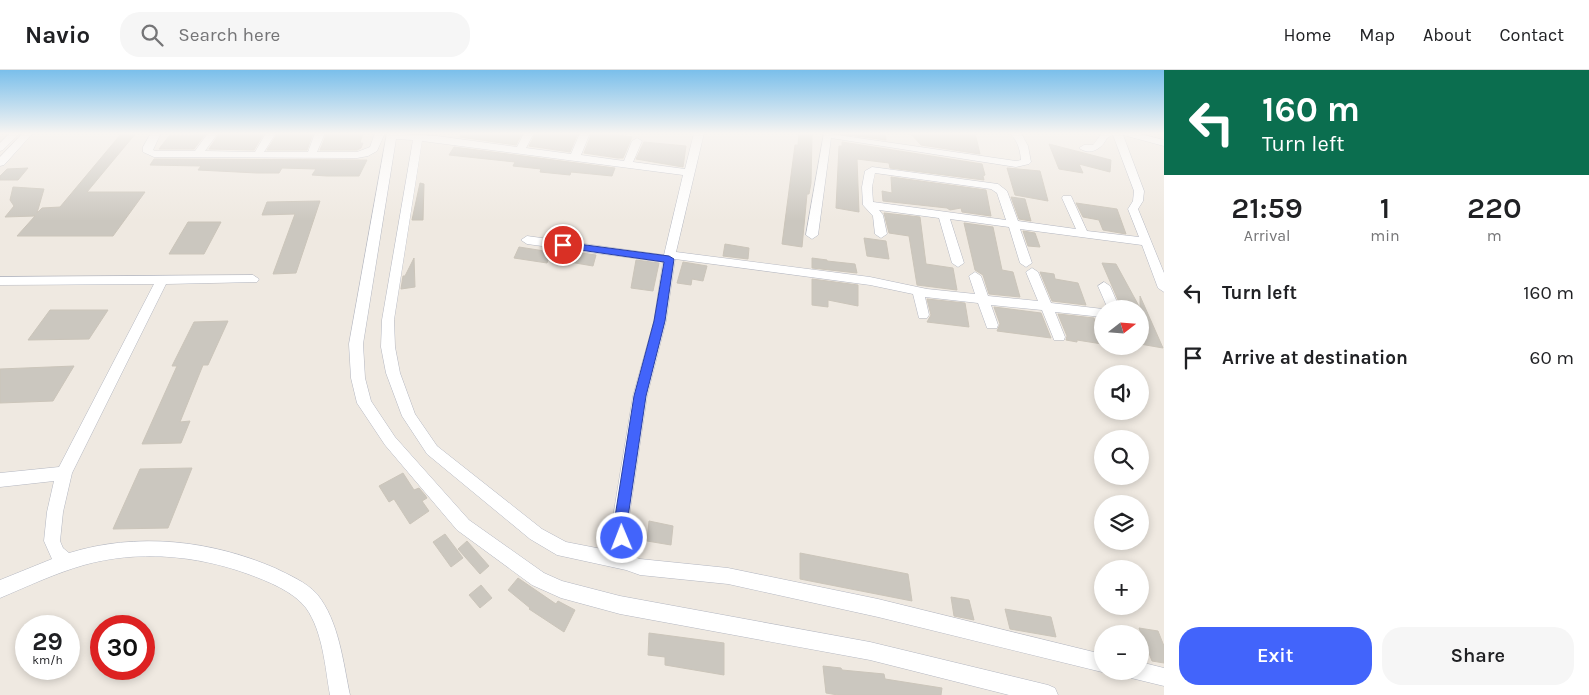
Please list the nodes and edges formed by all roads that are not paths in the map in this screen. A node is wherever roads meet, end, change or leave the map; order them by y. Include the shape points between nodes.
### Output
1 (385, 162) edge
2 (412, 162) edge
3 (621, 162) edge
4 (692, 162) edge
5 (823, 162) edge
6 (1003, 162) edge
7 (1026, 162) edge
8 (1128, 162) edge
9 (628, 163) joint
10 (689, 173) junction
11 (1067, 198) dead end
12 (868, 205) junction
13 (944, 216) junction
14 (1013, 223) junction
15 (881, 234) dead end
16 (1084, 234) junction
17 (812, 235) dead end
18 (527, 240) dead end
19 (1146, 242) junction
20 (670, 257) junction
21 (958, 263) dead end
22 (975, 276) dead end
23 (253, 279) dead end
24 (162, 280) junction
25 (0, 281) edge
26 (1104, 286) dead end
27 (1164, 288) edge
28 (918, 291) junction
29 (983, 300) junction
30 (1110, 300) edge
31 (1046, 307) junction
32 (1094, 312) edge
33 (923, 314) dead end
34 (992, 325) dead end
35 (1060, 337) dead end
36 (64, 473) junction
37 (0, 480) edge
38 (626, 562) junction
39 (68, 563) junction
40 (0, 589) edge
41 (1094, 661) edge
42 (1149, 674) edge
43 (1164, 677) edge
44 (340, 695) edge
45 (1048, 695) edge

1 - 45 street via 356,344 358,378 364,403 390,441 463,525 518,566 561,589 620,605 870,651
2 - 38 street via 388,320 393,374 409,416 432,450 536,534 563,549
3 - 9 street
4 - 10 street
5 - 17 street
6 - 7 street
8 - 19 street via 1139,191 1138,202 1133,209
9 - 10 street
10 - 20 street
11 - 16 street
12 - 13 street
12 - 14 street via 870,171 896,173 998,187
12 - 15 street via 878,215
13 - 14 street
13 - 21 street
14 - 16 street
14 - 31 street
16 - 19 street
18 - 20 street
19 - 27 street
20 - 28 street via 870,281
20 - 38 street via 660,321 640,396 621,517
22 - 29 street
23 - 24 street
24 - 25 street
24 - 36 street
26 - 30 street
28 - 29 street
28 - 33 street
29 - 31 street
29 - 34 street
31 - 32 street
31 - 35 street
36 - 37 street
36 - 39 street via 52,541 57,553
38 - 41 street via 640,567 728,576 878,608
39 - 40 street
39 - 44 street via 114,551 144,549 193,552 266,572 292,585 312,602 324,627
42 - 43 street

